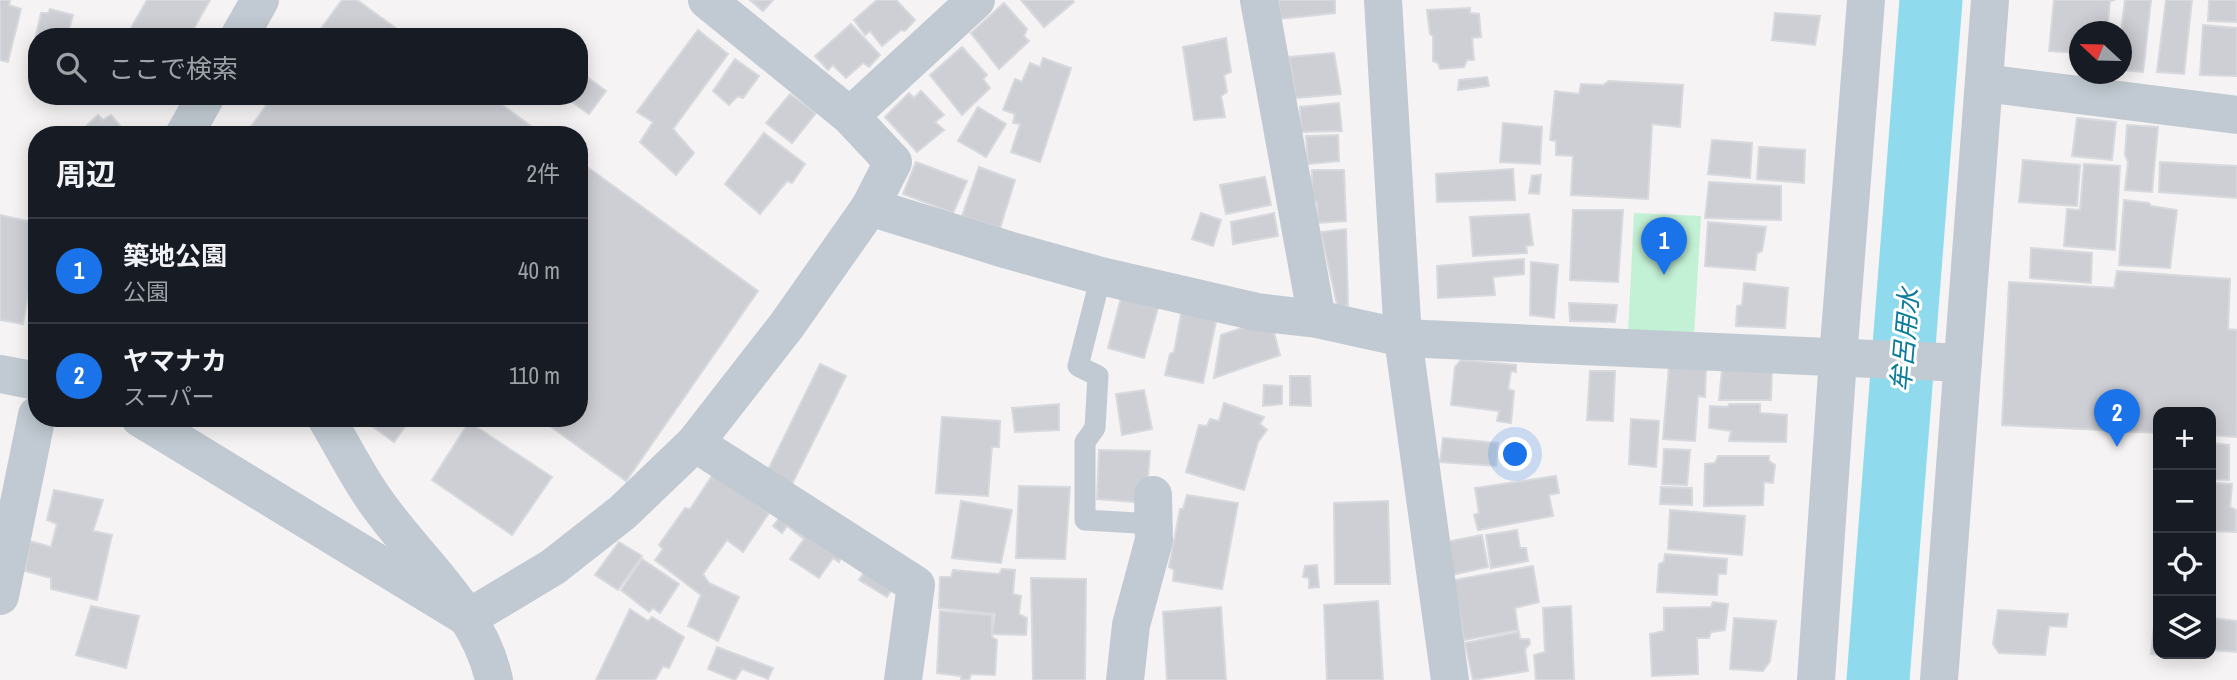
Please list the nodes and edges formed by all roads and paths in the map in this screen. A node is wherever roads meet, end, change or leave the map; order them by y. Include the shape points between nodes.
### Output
1 (260, 0) edge
2 (707, 0) edge
3 (976, 0) edge
4 (1259, 0) edge
5 (1383, 0) edge
6 (1866, 0) edge
7 (1990, 0) edge
8 (244, 28) edge
9 (1984, 83) junction
10 (201, 105) edge
11 (2237, 115) edge
12 (850, 117) junction
13 (189, 126) edge
14 (870, 207) junction
15 (1101, 276) junction
16 (1317, 319) junction
17 (1403, 338) junction
18 (1838, 358) junction
19 (1963, 363) junction
20 (0, 374) edge
21 (28, 379) edge
22 (35, 427) edge
23 (155, 427) edge
24 (331, 427) edge
25 (695, 443) junction
26 (1154, 509) joint
27 (0, 596) edge
28 (468, 618) junction
29 (494, 680) edge
30 (903, 680) edge
31 (1125, 680) edge
32 (1450, 680) edge
33 (1815, 680) edge
34 (1939, 680) edge

1 - 8 street
2 - 12 street
3 - 12 street
4 - 16 street
5 - 17 street
6 - 18 street
7 - 9 street
9 - 11 street
9 - 19 street
10 - 13 street
12 - 14 street via 893,162
14 - 15 street
14 - 25 street via 787,325
15 - 16 street via 1257,312
15 - 26 lane via 1078,366 1098,376 1095,428 1085,442 1085,520
16 - 17 street
17 - 18 street
17 - 32 street
18 - 19 street
18 - 33 street
19 - 34 street
20 - 21 street
22 - 27 street
23 - 28 street
24 - 28 street via 370,494
25 - 28 street via 623,513 553,567
25 - 30 street via 916,585
26 - 31 street via 1154,540 1131,625
28 - 29 street via 489,658

